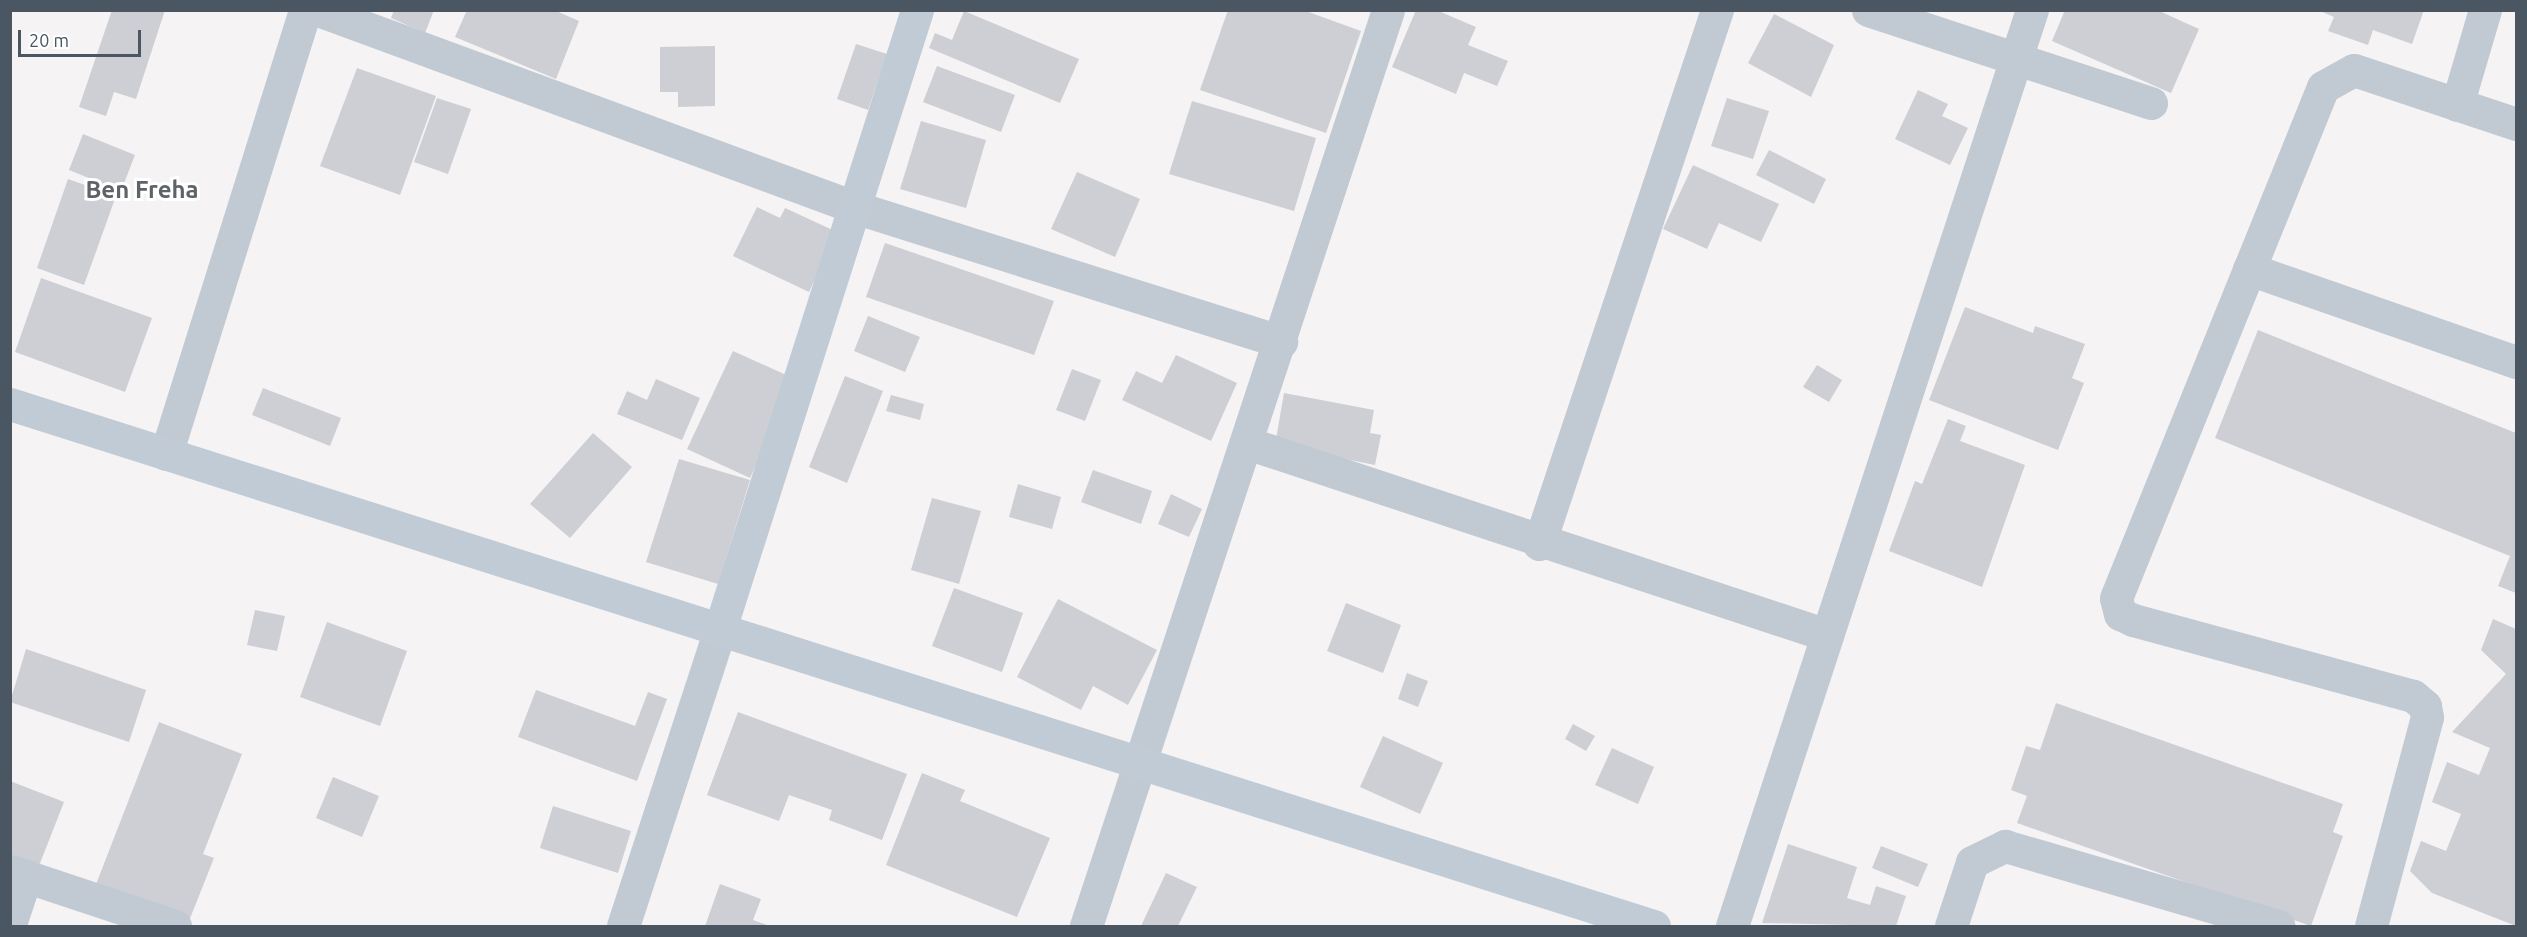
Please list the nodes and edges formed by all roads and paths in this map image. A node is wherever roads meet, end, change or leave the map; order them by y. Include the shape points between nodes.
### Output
1 (305, 10) edge
2 (318, 10) edge
3 (917, 10) edge
4 (1388, 10) edge
5 (1718, 10) edge
6 (1869, 10) edge
7 (2032, 10) edge
8 (2486, 10) edge
9 (2016, 59) junction
10 (2151, 104) dead end
11 (2457, 105) junction
12 (2517, 124) edge
13 (854, 207) junction
14 (2249, 269) junction
15 (1281, 342) junction
16 (2517, 362) edge
17 (10, 404) edge
18 (1247, 443) junction
19 (166, 454) junction
20 (1539, 544) junction
21 (719, 632) junction
22 (1827, 635) junction
23 (1137, 763) junction
24 (18, 873) edge
25 (10, 924) edge
26 (175, 927) edge
27 (623, 927) edge
28 (1086, 927) edge
29 (1654, 927) edge
30 (1732, 927) edge
31 (1951, 927) edge
32 (2278, 927) edge
33 (2371, 927) edge

1 - 19 street
2 - 13 street
3 - 13 main road
4 - 15 street
5 - 20 street
6 - 9 street
7 - 9 street
8 - 11 street
9 - 10 street
9 - 22 street
11 - 12 street
11 - 14 street via 2354,69 2333,76 2323,87
13 - 15 street
13 - 21 main road
14 - 16 street
14 - 33 street via 2116,598 2120,614 2133,620 2413,696 2425,706 2427,717
15 - 18 street
17 - 19 main road
18 - 20 street
18 - 23 street
19 - 21 main road
20 - 22 street
21 - 23 main road
21 - 27 street
22 - 30 street
23 - 28 street
23 - 29 main road
24 - 25 street
24 - 26 street
31 - 32 street via 1972,862 2005,846

